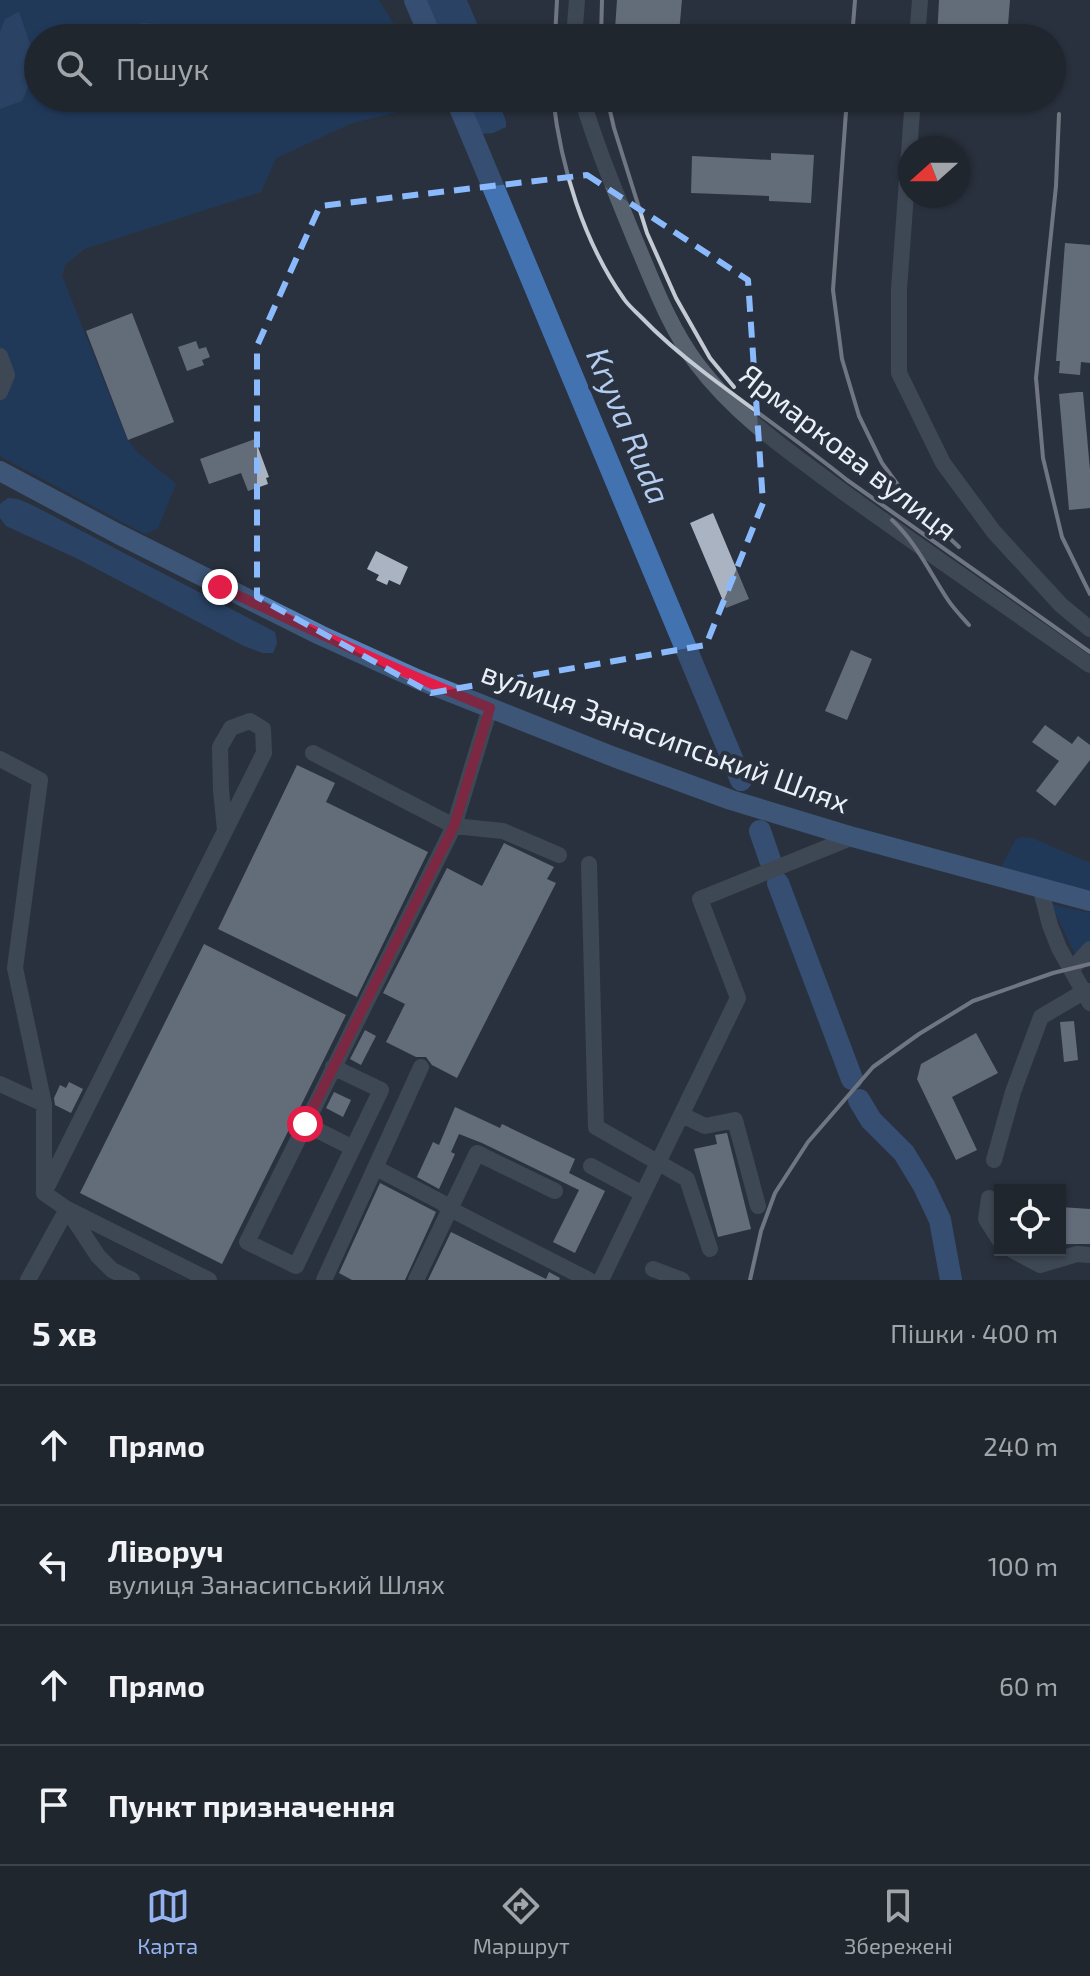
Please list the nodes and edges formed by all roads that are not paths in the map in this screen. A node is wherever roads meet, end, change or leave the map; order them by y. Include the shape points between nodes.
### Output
1 (577, 0) edge
2 (920, 0) edge
3 (575, 24) edge
4 (918, 24) edge
5 (587, 112) edge
6 (912, 112) edge
7 (0, 356) edge
8 (0, 392) edge
9 (0, 471) edge
10 (1090, 629) edge
11 (1090, 665) edge
12 (490, 708) junction
13 (313, 753) dead end
14 (0, 759) edge
15 (454, 826) junction
16 (225, 830) junction
17 (853, 837) junction
18 (559, 855) dead end
19 (589, 864) dead end
20 (1040, 887) junction
21 (1090, 901) edge
22 (1090, 949) edge
23 (1072, 969) junction
24 (1088, 995) edge
25 (333, 1067) junction
26 (421, 1067) dead end
27 (0, 1084) edge
28 (44, 1104) junction
29 (682, 1115) junction
30 (305, 1124) junction
31 (353, 1148) junction
32 (994, 1160) dead end
33 (659, 1163) junction
34 (591, 1166) dead end
35 (376, 1168) junction
36 (555, 1191) dead end
37 (44, 1193) junction
38 (643, 1194) junction
39 (989, 1198) dead end
40 (758, 1206) dead end
41 (67, 1209) junction
42 (450, 1209) junction
43 (994, 1232) edge
44 (710, 1249) dead end
45 (1090, 1255) edge
46 (1023, 1256) edge
47 (653, 1269) dead end
48 (28, 1280) edge
49 (132, 1280) edge
50 (209, 1280) edge
51 (324, 1280) edge
52 (416, 1280) edge
53 (589, 1280) edge
54 (601, 1280) edge
55 (682, 1280) edge

1 - 3 street
2 - 4 street
5 - 11 street, Ярмаркова вулиця via 666,312 714,386 736,410 873,513
6 - 10 street via 899,289 899,373 943,463 994,532
7 - 8 street via 7,375
9 - 12 main road, вулиця Занасипський Шлях via 320,635
12 - 15 street
12 - 17 main road, вулиця Занасипський Шлях via 731,800
13 - 15 street
14 - 28 street via 40,780 15,968
15 - 18 street via 503,831
15 - 25 street
16 - 16 street via 264,753 263,729 250,721 231,728 220,747
16 - 37 street
17 - 20 main road, вулиця Занасипський Шлях
17 - 29 street via 700,899 738,998
19 - 33 street via 596,1127
20 - 21 main road, вулиця Занасипський Шлях
20 - 23 street via 1050,925
22 - 23 street
23 - 24 street
24 - 32 street via 1041,1017
25 - 30 street
25 - 31 street via 381,1090
26 - 35 street
27 - 28 street
28 - 37 street
29 - 33 street
29 - 40 street via 705,1126 735,1120
30 - 31 street
30 - 31 street via 247,1242 296,1266
33 - 38 street
33 - 44 street via 687,1179
34 - 38 street
35 - 42 street
35 - 51 street
36 - 42 street via 477,1153
37 - 41 street
38 - 54 street
39 - 43 street via 986,1219
41 - 48 street
41 - 49 street via 98,1256
41 - 50 street
42 - 52 street
42 - 53 street
45 - 46 street via 1040,1265
47 - 55 street

